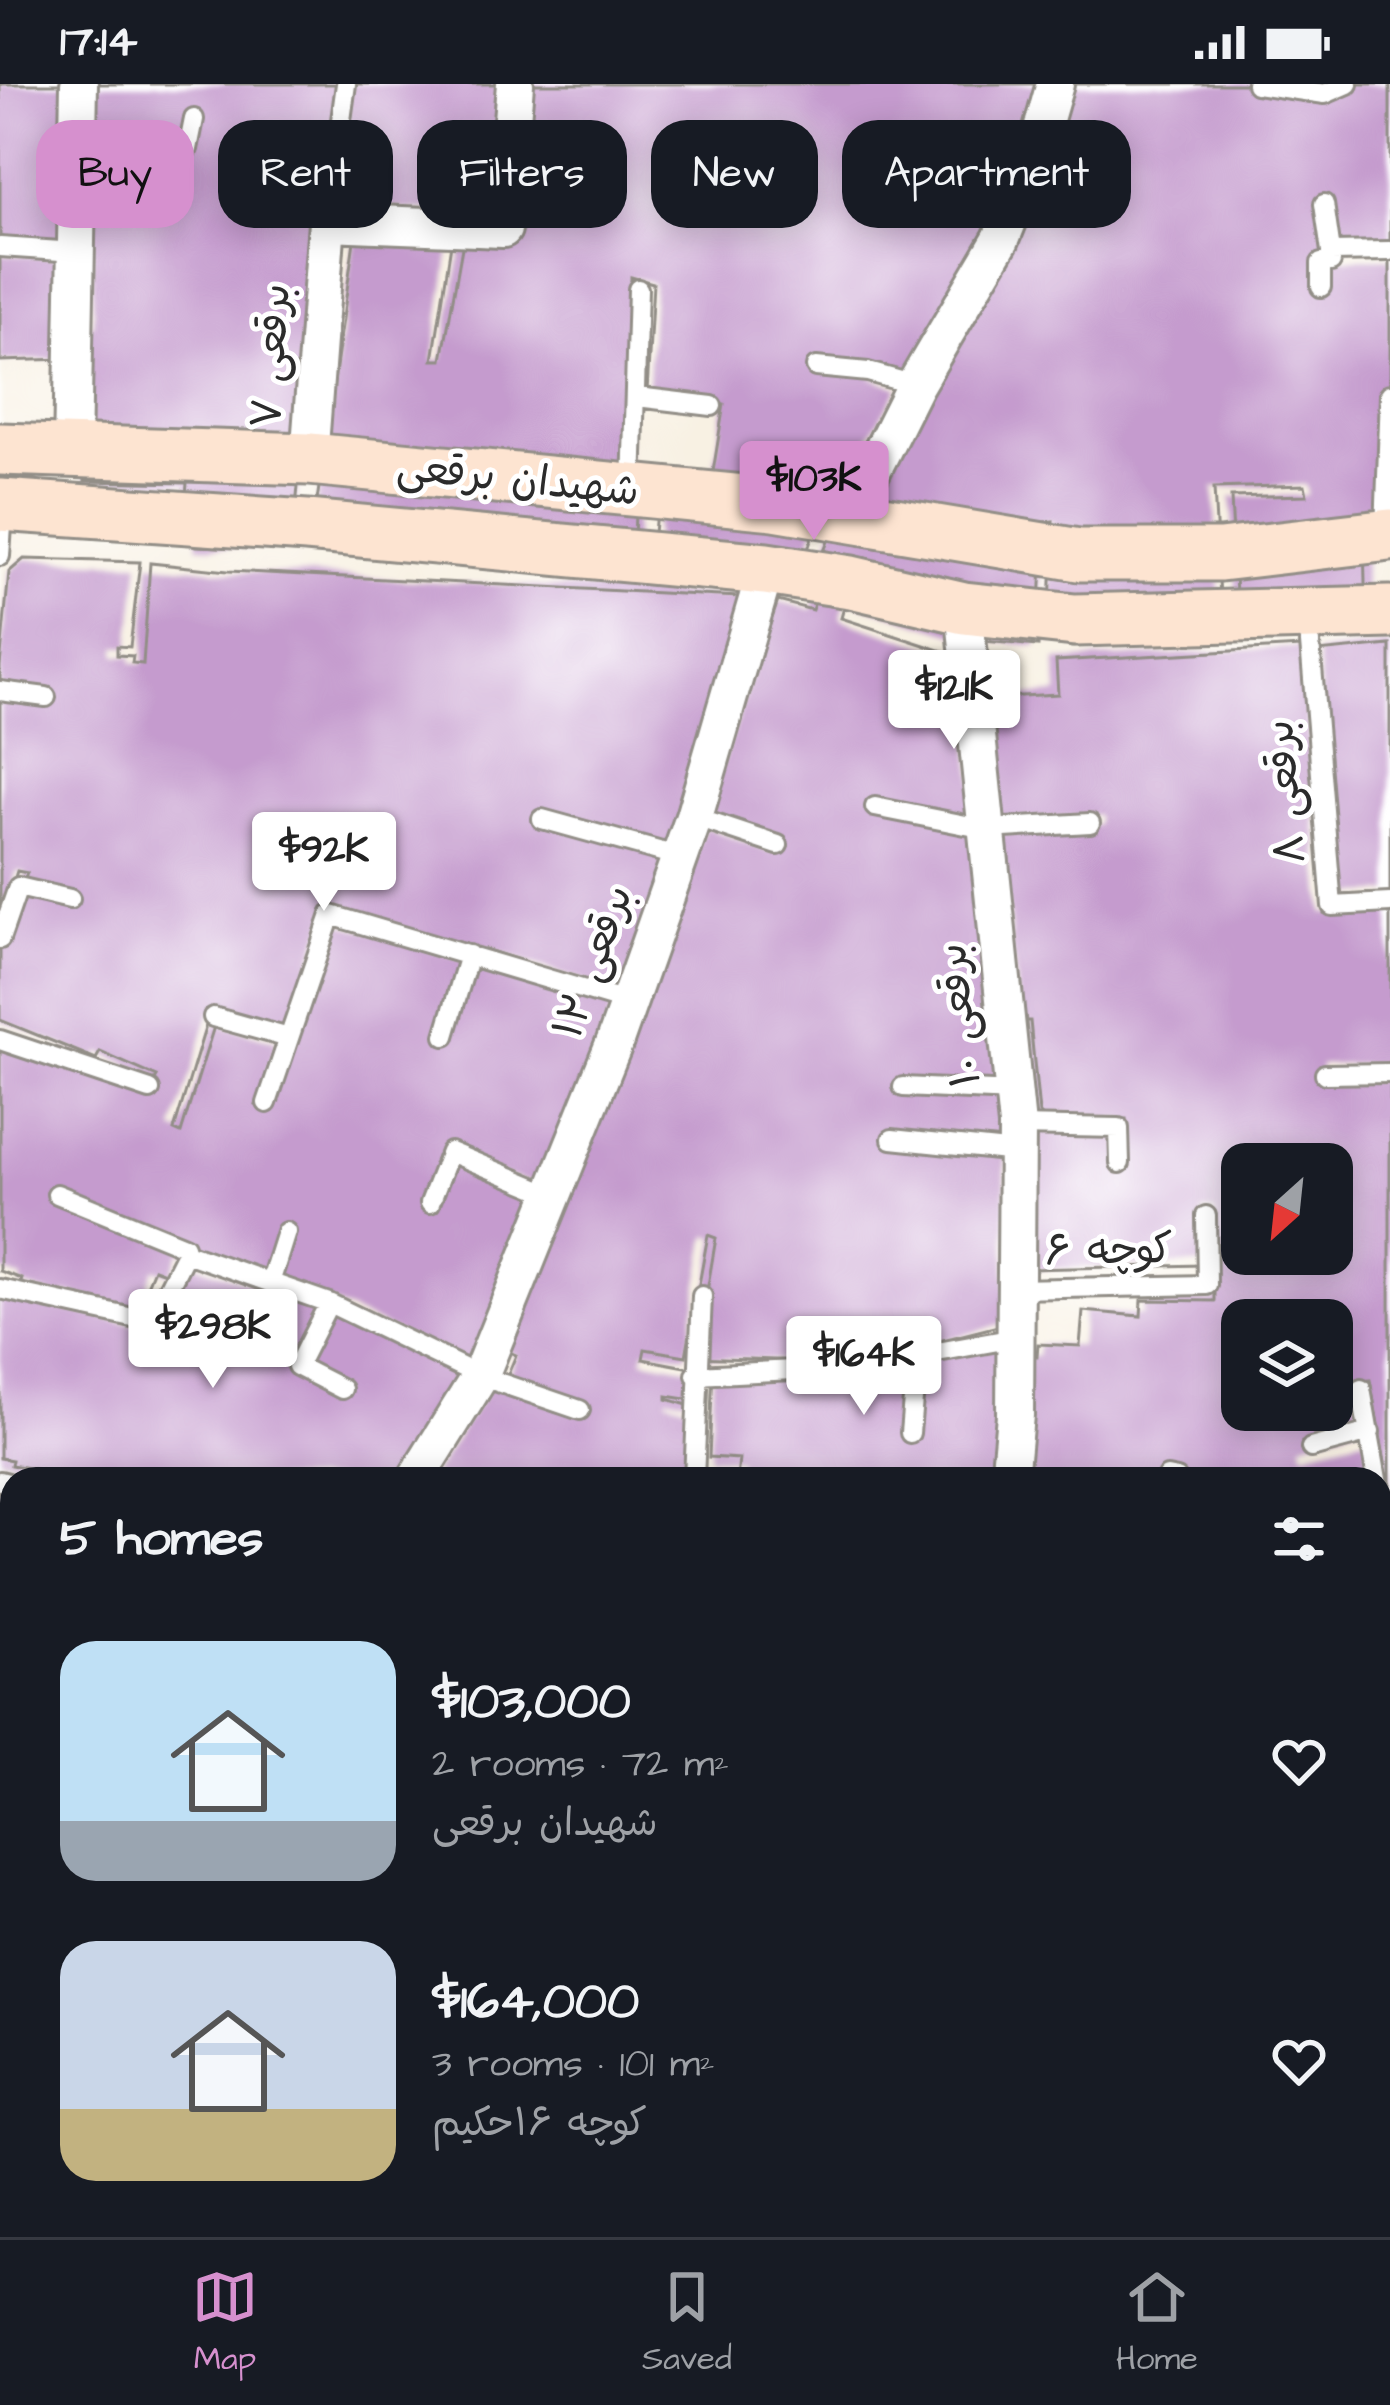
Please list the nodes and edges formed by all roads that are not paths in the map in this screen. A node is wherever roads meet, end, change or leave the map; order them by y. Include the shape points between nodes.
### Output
1 (79, 84) edge
2 (346, 84) edge
3 (515, 84) edge
4 (1055, 84) edge
5 (1256, 84) edge
6 (1348, 84) edge
7 (78, 120) edge
8 (341, 120) edge
9 (1324, 204) dead end
10 (393, 225) edge
11 (76, 228) edge
12 (327, 228) edge
13 (0, 248) edge
14 (1331, 251) junction
15 (1390, 251) edge
16 (76, 252) junction
17 (1321, 287) dead end
18 (638, 290) dead end
19 (816, 367) dead end
20 (915, 385) junction
21 (1390, 394) edge
22 (638, 398) junction
23 (712, 406) dead end
24 (0, 449) edge
25 (72, 453) junction
26 (309, 459) junction
27 (632, 493) junction
28 (775, 504) junction
29 (2, 505) edge
30 (850, 515) junction
31 (1387, 535) edge
32 (0, 556) edge
33 (766, 569) junction
34 (964, 608) junction
35 (1390, 612) edge
36 (1308, 614) junction
37 (0, 691) edge
38 (46, 697) dead end
39 (875, 807) dead end
40 (694, 817) junction
41 (542, 819) dead end
42 (1090, 823) dead end
43 (986, 829) junction
44 (778, 845) dead end
45 (680, 857) junction
46 (70, 899) dead end
47 (1390, 903) edge
48 (0, 939) edge
49 (470, 955) junction
50 (628, 1003) junction
51 (213, 1017) dead end
52 (445, 1036) dead end
53 (289, 1038) junction
54 (0, 1040) edge
55 (1390, 1073) edge
56 (1325, 1074) dead end
57 (903, 1087) dead end
58 (150, 1090) dead end
59 (267, 1103) dead end
60 (1016, 1124) junction
61 (892, 1139) dead end
62 (1120, 1163) dead end
63 (57, 1194) dead end
64 (551, 1194) junction
65 (430, 1203) dead end
66 (1206, 1216) dead end
67 (286, 1232) dead end
68 (186, 1253) junction
69 (270, 1283) junction
70 (0, 1289) edge
71 (1016, 1289) junction
72 (702, 1296) dead end
73 (328, 1303) junction
74 (1015, 1338) junction
75 (916, 1353) junction
76 (696, 1375) junction
77 (480, 1376) junction
78 (342, 1389) dead end
79 (1361, 1389) dead end
80 (580, 1410) dead end
81 (1370, 1432) junction
82 (910, 1433) dead end
83 (1311, 1448) dead end
84 (423, 1467) edge
85 (694, 1467) edge
86 (1010, 1467) edge
87 (1375, 1467) edge

1 - 7 street
2 - 8 lane
3 - 10 street via 503,230
4 - 20 street via 1001,239
5 - 6 lane via 1325,94
9 - 14 lane
11 - 16 street
12 - 26 street, برقعی ۷
13 - 16 lane
14 - 15 lane
14 - 17 lane via 1331,262 1321,263
16 - 25 street
18 - 22 lane
19 - 20 lane
20 - 30 street
21 - 31 lane
22 - 23 lane
22 - 27 lane
24 - 25 main road, شهیدان برقعی
25 - 26 main road, شهیدان برقعی
26 - 27 main road, شهیدان برقعی
27 - 28 main road, شهیدان برقعی
28 - 30 main road, شهیدان برقعی
28 - 33 main road
29 - 32 lane
29 - 33 main road, شهیدان برقعی
30 - 31 main road, شهیدان برقعی via 1079,555 1220,555
33 - 34 main road, شهیدان برقعی
33 - 40 street, برقعی ۱۲
34 - 36 main road, شهیدان برقعی via 1075,620
34 - 43 street, برقعی ۱۰
35 - 36 main road, شهیدان برقعی
36 - 47 lane, برقعی ۸ via 1332,906
37 - 38 lane
39 - 43 lane
40 - 44 lane
40 - 45 street, برقعی ۱۲
41 - 45 lane
42 - 43 lane
43 - 60 street, برقعی ۱۰
45 - 50 street, برقعی ۱۲
46 - 48 lane via 18,887
49 - 50 lane
49 - 52 lane
49 - 53 lane via 332,915
50 - 64 street, برقعی ۱۲
51 - 53 lane
53 - 59 lane
54 - 58 lane
55 - 56 lane
57 - 60 lane
60 - 61 lane
60 - 62 lane via 1119,1128
60 - 71 street, برقعی ۱۰
63 - 68 lane
64 - 65 lane via 450,1152
64 - 77 street, برقعی ۱۲
66 - 71 lane, کوچه ۶ via 1207,1285
67 - 69 lane
68 - 69 lane
68 - 70 lane via 151,1322
69 - 73 lane
71 - 74 street, برقعی ۱۰
72 - 76 lane
73 - 77 lane
73 - 78 lane via 297,1366
74 - 75 lane
74 - 86 street, برقعی ۱۰
75 - 76 lane via 854,1367
75 - 82 lane
76 - 85 lane
77 - 80 lane
77 - 84 street, برقعی ۱۲
79 - 81 lane
81 - 83 lane
81 - 87 lane

